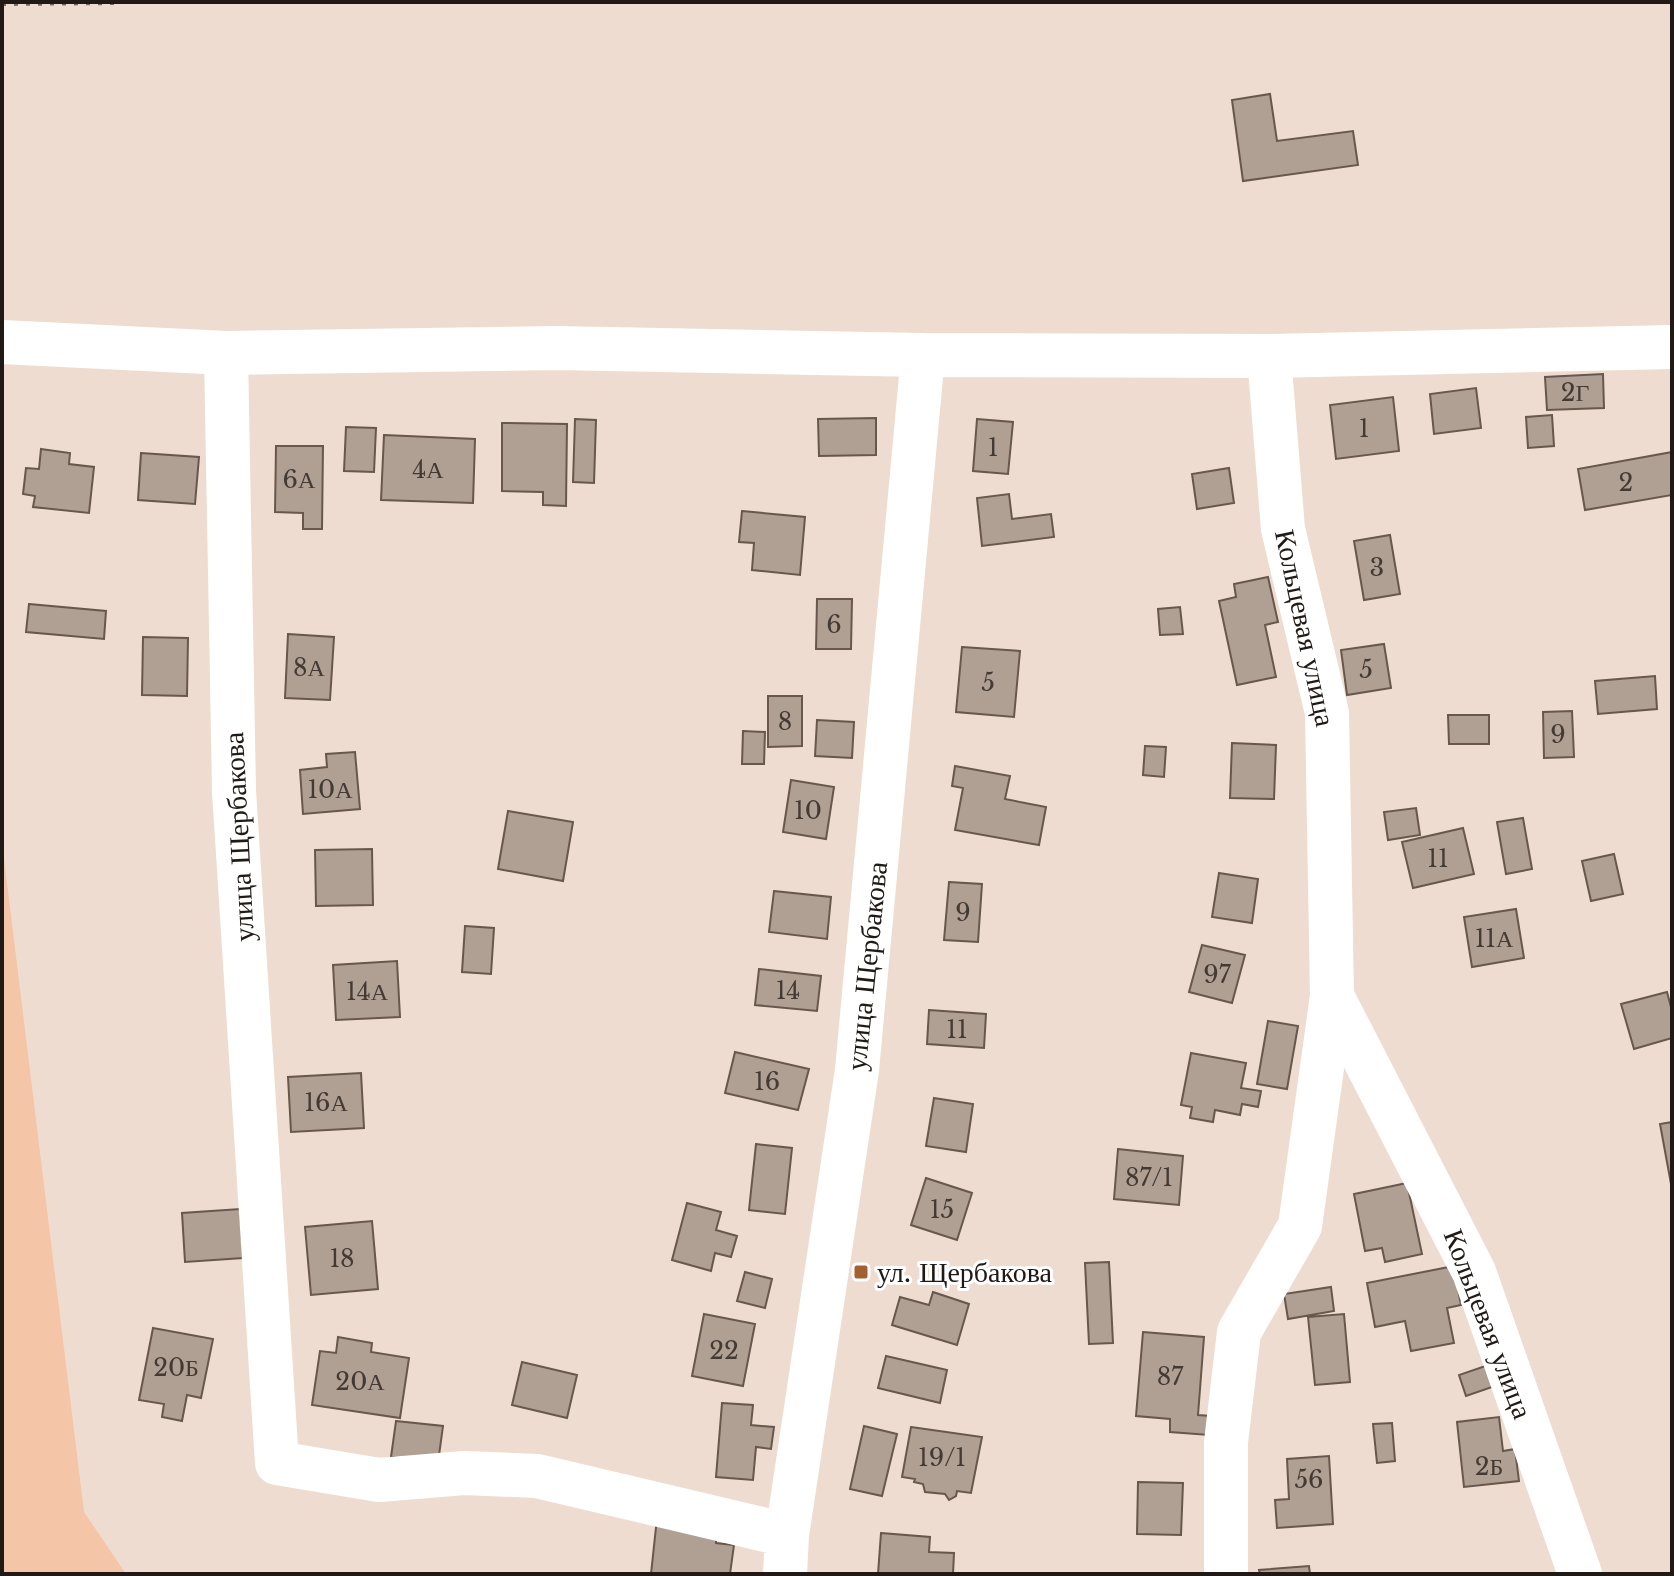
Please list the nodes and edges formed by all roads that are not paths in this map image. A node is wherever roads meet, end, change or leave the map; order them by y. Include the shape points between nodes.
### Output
1 (2, 342) edge
2 (1672, 347) edge
3 (226, 353) junction
4 (923, 355) junction
5 (1269, 356) junction
6 (1332, 996) junction
7 (786, 1554) edge
8 (1226, 1574) edge
9 (1580, 1574) edge

1 - 3 street
2 - 5 street
3 - 4 street via 557,348
3 - 7 street, улица Щербакова via 234,791 277,1463 379,1480 464,1473 537,1476
4 - 5 street
4 - 7 street, улица Щербакова via 857,1070
5 - 6 street, Кольцевая улица via 1283,529 1327,713
6 - 8 street, Кольцевая улица via 1300,1226 1239,1332 1226,1442
6 - 9 street, Кольцевая улица via 1474,1272

